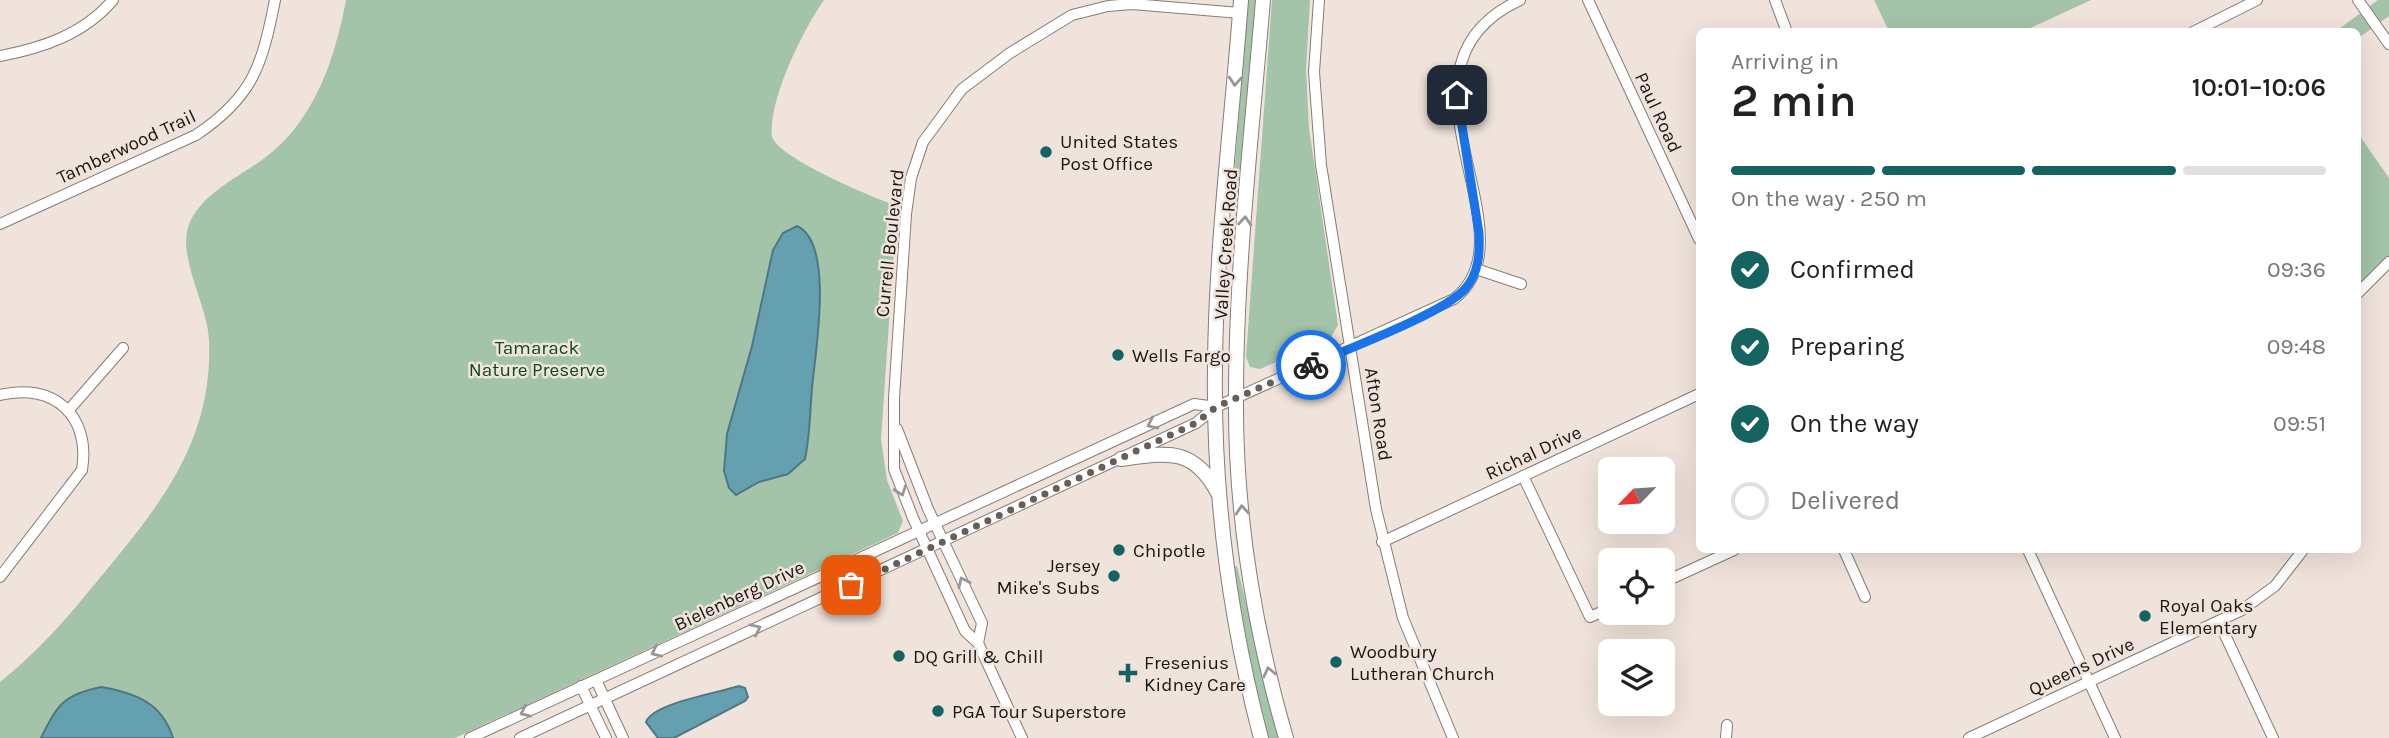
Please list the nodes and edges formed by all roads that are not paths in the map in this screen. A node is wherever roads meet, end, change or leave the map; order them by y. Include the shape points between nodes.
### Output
1 (113, 0) edge
2 (275, 0) edge
3 (1263, 0) edge
4 (1319, 0) edge
5 (1520, 0) edge
6 (1588, 0) edge
7 (1775, 0) edge
8 (2257, 0) edge
9 (2358, 0) edge
10 (1241, 6) edge
11 (1786, 28) edge
12 (2201, 28) edge
13 (2389, 44) edge
14 (0, 56) edge
15 (0, 224) edge
16 (1696, 233) edge
17 (2389, 262) edge
18 (1476, 269) junction
19 (1521, 285) dead end
20 (2361, 290) edge
21 (123, 348) dead end
22 (1351, 348) junction
23 (0, 395) edge
24 (1696, 395) edge
25 (1236, 398) junction
26 (1216, 407) junction
27 (68, 411) junction
28 (895, 424) junction
29 (1121, 459) junction
30 (1523, 476) junction
31 (1220, 498) junction
32 (935, 524) junction
33 (919, 531) junction
34 (944, 542) junction
35 (1382, 542) junction
36 (927, 550) junction
37 (1727, 553) edge
38 (1845, 553) edge
39 (2029, 553) edge
40 (2301, 553) edge
41 (0, 577) edge
42 (1675, 577) edge
43 (1866, 597) dead end
44 (1598, 613) edge
45 (2219, 622) junction
46 (978, 643) junction
47 (596, 680) junction
48 (2089, 682) junction
49 (581, 687) junction
50 (605, 699) junction
51 (590, 706) junction
52 (1727, 725) dead end
53 (470, 738) edge
54 (520, 738) edge
55 (606, 738) edge
56 (623, 738) edge
57 (1022, 738) edge
58 (1261, 738) edge
59 (1286, 738) edge
60 (1453, 738) edge
61 (1726, 738) edge
62 (1969, 738) edge
63 (2115, 738) edge
64 (2273, 738) edge

1 - 14 street via 79,30 48,44
2 - 15 street, Tamberwood Trail via 263,59 238,101 220,118 196,135
25 -> 3 main road, Valley Creek Road via 1238,306
4 - 22 street, Afton Road via 1314,72 1318,131
5 - 18 street via 1479,27 1458,71 1458,102 1479,233
6 - 16 street, Paul Road
7 - 11 street
8 - 12 street
9 - 13 street
10 -> 26 main road, Valley Creek Road via 1218,299
10 - 28 street, Currell Boulevard via 1132,4 1090,9 1052,26 979,75 950,102 923,142 911,178
17 - 20 street
18 - 19 street
18 - 22 street, Bielenberg Drive via 1465,289 1449,302
21 - 27 street
22 - 25 street, Bielenberg Drive
22 - 35 street, Afton Road
23 - 27 street via 19,390 40,393
24 - 30 street, Richal Drive
25 - 26 street, Bielenberg Drive
59 -> 25 main road, Valley Creek Road via 1248,567
26 - 29 street, Bielenberg Drive via 1196,423
26 - 31 main road, Valley Creek Road
26 -> 32 street, Bielenberg Drive via 1194,404
27 - 41 street via 86,449 82,470
28 - 32 street, Currell Boulevard
28 -> 33 street, Currell Boulevard via 894,469
29 - 31 main road via 1176,454 1189,459 1205,473
29 - 34 street, Bielenberg Drive
30 - 35 street, Richal Drive
30 - 44 street via 1590,617
31 - 58 main road, Valley Creek Road via 1234,612
32 - 33 street, Bielenberg Drive
32 - 34 street, Currell Boulevard
33 - 36 street, Currell Boulevard
33 -> 47 street, Bielenberg Drive
34 - 36 street, Bielenberg Drive
46 -> 34 street, Currell Boulevard via 982,623
35 - 60 street, Afton Road via 1403,618
36 - 46 street, Currell Boulevard via 965,631
50 -> 36 street, Bielenberg Drive
37 - 42 street
38 - 43 street
39 - 48 street
40 - 45 street, Queens Drive via 2271,590
45 - 48 street, Queens Drive
45 - 64 street
46 - 57 street, Currell Boulevard
47 - 49 street, Bielenberg Drive
47 - 50 street
48 - 62 street, Queens Drive
48 - 63 street
49 - 51 street
49 -> 53 street, Bielenberg Drive
50 - 51 street, Bielenberg Drive
50 - 56 street
51 - 54 street, Bielenberg Drive
51 - 55 street
52 - 61 street

